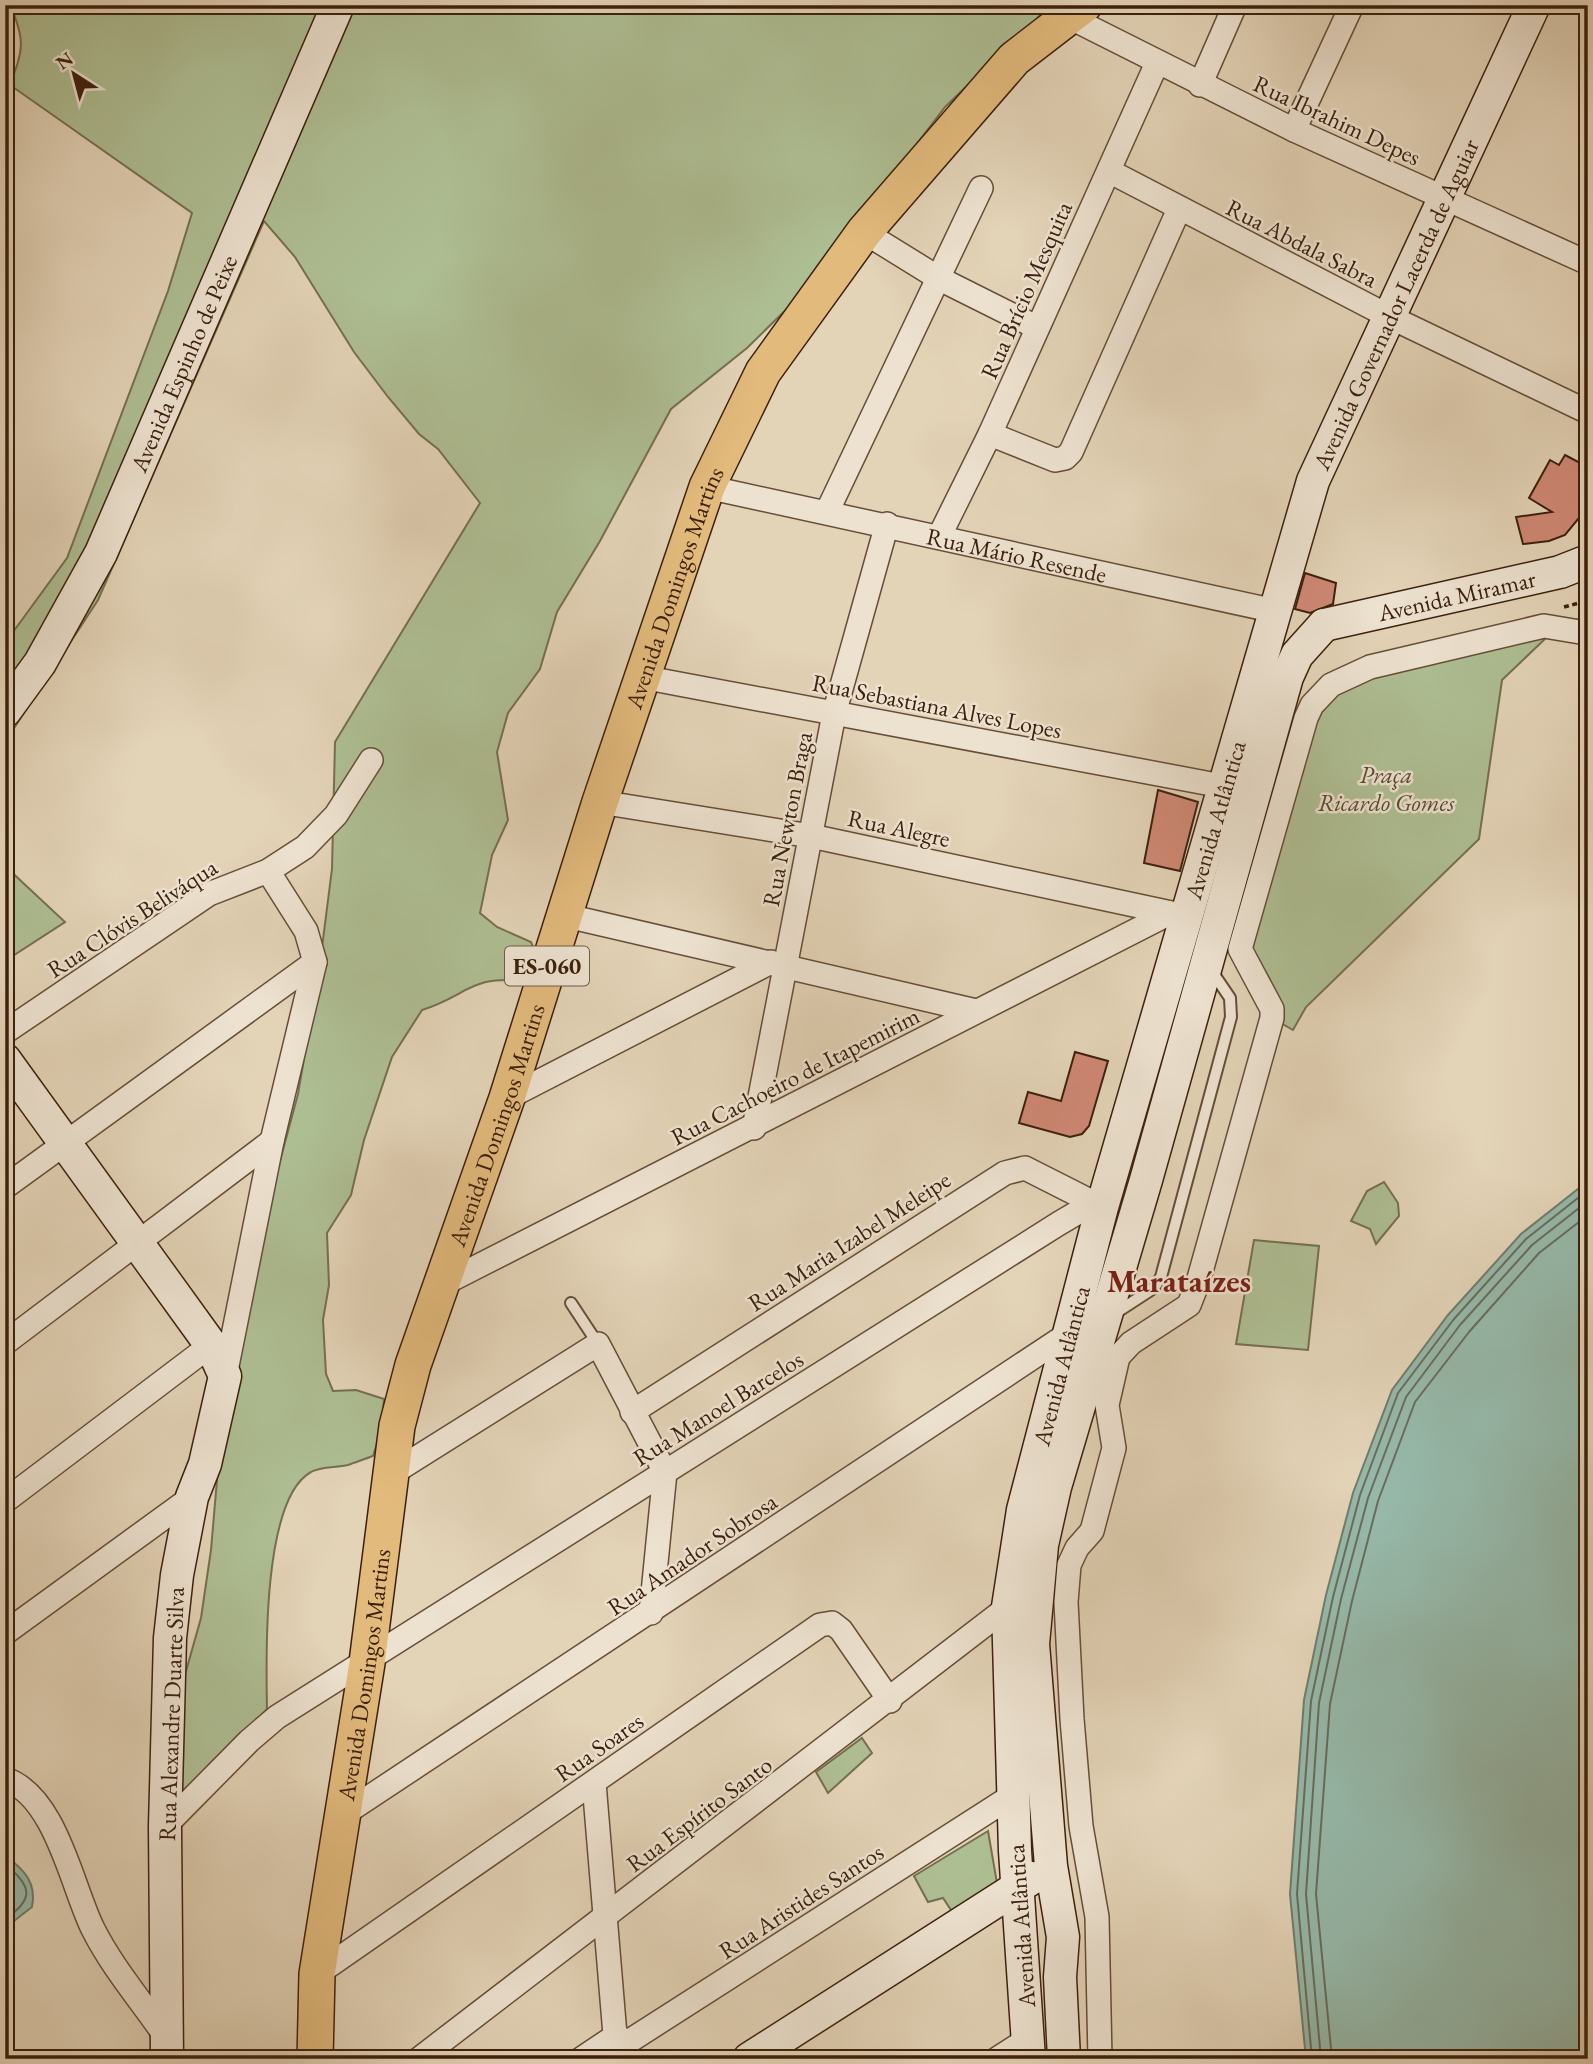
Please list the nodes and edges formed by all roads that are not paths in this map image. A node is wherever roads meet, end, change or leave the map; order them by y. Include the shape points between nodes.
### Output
1 (338, 5) edge
2 (1235, 5) edge
3 (1352, 5) edge
4 (1534, 5) edge
5 (1076, 11) edge
6 (1157, 63) junction
7 (1200, 85) junction
8 (1294, 130) junction
9 (1109, 171) junction
10 (981, 188) dead end
11 (1445, 198) junction
12 (1179, 209) junction
13 (864, 233) junction
14 (1588, 263) edge
15 (940, 279) junction
16 (1390, 317) junction
17 (1036, 327) junction
18 (1588, 412) edge
19 (990, 434) junction
20 (707, 487) junction
21 (827, 512) junction
22 (887, 524) junction
23 (939, 537) junction
24 (1588, 561) edge
25 (1275, 611) junction
26 (1324, 625) junction
27 (1588, 628) edge
28 (642, 677) junction
29 (5, 711) edge
30 (834, 714) junction
31 (371, 760) dead end
32 (1222, 786) junction
33 (600, 802) junction
34 (811, 836) junction
35 (268, 871) junction
36 (1178, 914) junction
37 (563, 915) junction
38 (315, 962) junction
39 (778, 965) junction
40 (1207, 965) junction
41 (976, 1011) junction
42 (5, 1032) edge
43 (5, 1060) edge
44 (507, 1098) junction
45 (754, 1128) junction
46 (272, 1141) junction
47 (65, 1142) junction
48 (5, 1187) edge
49 (1102, 1207) junction
50 (138, 1243) junction
51 (443, 1284) junction
52 (571, 1303) dead end
53 (1105, 1318) junction
54 (1071, 1332) junction
55 (5, 1343) edge
56 (598, 1344) junction
57 (211, 1345) junction
58 (225, 1376) junction
59 (632, 1412) junction
60 (665, 1472) junction
61 (391, 1474) junction
62 (192, 1497) junction
63 (5, 1501) edge
64 (1009, 1607) junction
65 (651, 1613) junction
66 (5, 1633) edge
67 (366, 1663) junction
68 (890, 1701) junction
69 (5, 1779) edge
70 (594, 1783) junction
71 (1012, 1796) junction
72 (341, 1816) junction
73 (165, 1826) junction
74 (1051, 1867) junction
75 (1017, 1887) junction
76 (604, 1919) junction
77 (317, 1974) junction
78 (167, 2048) edge
79 (617, 2048) edge
80 (1029, 2049) edge
81 (315, 2059) edge
82 (419, 2059) edge
83 (581, 2059) edge
84 (749, 2059) edge
85 (997, 2059) edge
86 (1064, 2059) edge
87 (1100, 2059) edge

1 - 29 street, Avenida Espinho de Peixe via 100,553 40,663
2 - 7 street
3 - 8 street
4 - 11 street, Avenida Governador Lacerda de Aguiar
5 - 6 street, Rua Ibrahim Depes
5 - 13 main road, Avenida Domingos Martins / ES-060 via 1014,59
6 - 7 street, Rua Ibrahim Depes
6 - 9 street, Rua Brício Mesquita
7 - 8 street, Rua Ibrahim Depes
8 - 11 street, Rua Ibrahim Depes
9 - 12 street, Rua Abdala Sabra
9 - 17 street, Rua Brício Mesquita
10 - 15 street
11 - 14 street, Rua Ibrahim Depes
11 - 16 street, Avenida Governador Lacerda de Aguiar
12 - 16 street, Rua Abdala Sabra
12 - 19 street via 1066,458 1055,460
13 - 15 street
13 - 20 main road, Avenida Domingos Martins / ES-060 via 763,372
15 - 17 street
15 - 21 street
16 - 18 street, Rua Abdala Sabra
16 - 25 street, Avenida Governador Lacerda de Aguiar via 1313,481
17 - 19 street, Rua Brício Mesquita
19 - 23 street, Rua Brício Mesquita
20 - 21 street, Rua Mário Resende
20 - 28 main road, Avenida Domingos Martins / ES-060
21 - 22 street, Rua Mário Resende
22 - 23 street, Rua Mário Resende
22 - 30 street, Rua Newton Braga
23 - 25 street, Rua Mário Resende
24 - 26 street, Avenida Miramar via 1560,572
25 - 26 street, Rua Mário Resende
25 - 32 street, Avenida Atlântica
26 - 40 street, Avenida Atlântica via 1297,655 1287,677
27 - 87 street via 1580,632 1544,626 1370,667 1331,685 1306,718 1241,942 1242,955 1272,1014 1202,1268 1189,1305 1131,1343 1118,1357 1107,1405 1114,1448 1092,1531 1069,1565 1066,1602 1072,1719 1081,1826 1097,1917
28 - 30 street, Rua Sebastiana Alves Lopes
28 - 33 main road, Avenida Domingos Martins / ES-060
30 - 32 street, Rua Sebastiana Alves Lopes
30 - 34 street, Rua Newton Braga
31 - 35 street, Rua Clóvis Beliváqua via 337,815 305,847
32 - 36 street, Avenida Atlântica
33 - 34 street, Rua Alegre
33 - 37 main road, Avenida Domingos Martins / ES-060
34 - 36 street, Rua Alegre
34 - 39 street, Rua Newton Braga
35 - 38 street via 306,931
35 - 42 street, Rua Clóvis Beliváqua via 209,894
36 - 41 street, Rua Cachoeiro de Itapemirim
36 - 49 street, Avenida Atlântica
37 - 39 street
37 - 44 main road, Avenida Domingos Martins / ES-060
38 - 46 street
38 - 47 street
39 - 41 street
39 - 44 street
39 - 45 street, Rua Newton Braga
40 - 53 street, Avenida Atlântica
40 - 53 lane via 1230,998 1231,1017 1161,1277 1142,1298
41 - 45 street, Rua Cachoeiro de Itapemirim
43 - 47 street
44 - 51 main road, Avenida Domingos Martins / ES-060
45 - 51 street, Rua Cachoeiro de Itapemirim
46 - 50 street
46 - 58 street
47 - 48 street
47 - 50 street
49 - 54 street, Avenida Atlântica
49 - 59 street, Rua Maria Izabel Meleipe via 1025,1168 1005,1172
49 - 60 street, Rua Manoel Barcelos via 1080,1210
50 - 55 street
50 - 57 street
51 - 61 main road, Avenida Domingos Martins / ES-060 via 413,1365 397,1426
52 - 56 lane
53 - 74 street, Avenida Atlântica via 1042,1545 1033,1644
54 - 64 street, Avenida Atlântica via 1023,1510
54 - 65 street, Rua Amador Sobrosa
56 - 59 street
56 - 61 street
57 - 58 street
57 - 63 street
58 - 62 street, Rua Alexandre Duarte Silva via 205,1464
59 - 60 street
60 - 65 street
60 - 67 street, Rua Manoel Barcelos
61 - 67 main road, Avenida Domingos Martins / ES-060
62 - 66 street
62 - 73 street, Rua Alexandre Duarte Silva via 170,1638
64 - 68 street, Rua Espírito Santo
64 - 71 street, Avenida Atlântica
65 - 72 street, Rua Amador Sobrosa
67 - 72 main road, Avenida Domingos Martins / ES-060
67 - 73 street, Rua Manoel Barcelos via 277,1717
68 - 70 street, Rua Soares via 841,1630 827,1623 801,1636
68 - 76 street, Rua Espírito Santo
69 - 78 street via 19,1787 53,1826 92,1928
70 - 76 street
70 - 77 street, Rua Soares
71 - 75 street, Avenida Atlântica
71 - 79 street, Rua Aristides Santos
72 - 77 main road, Avenida Domingos Martins / ES-060
73 - 78 street, Rua Alexandre Duarte Silva
74 - 75 street
74 - 86 street, Avenida Atlântica via 1063,1937
75 - 80 street, Avenida Atlântica
75 - 84 street
76 - 79 street
76 - 82 street, Rua Espírito Santo
77 - 81 main road, Avenida Domingos Martins / ES-060
79 - 83 street, Rua Aristides Santos
80 - 85 street

